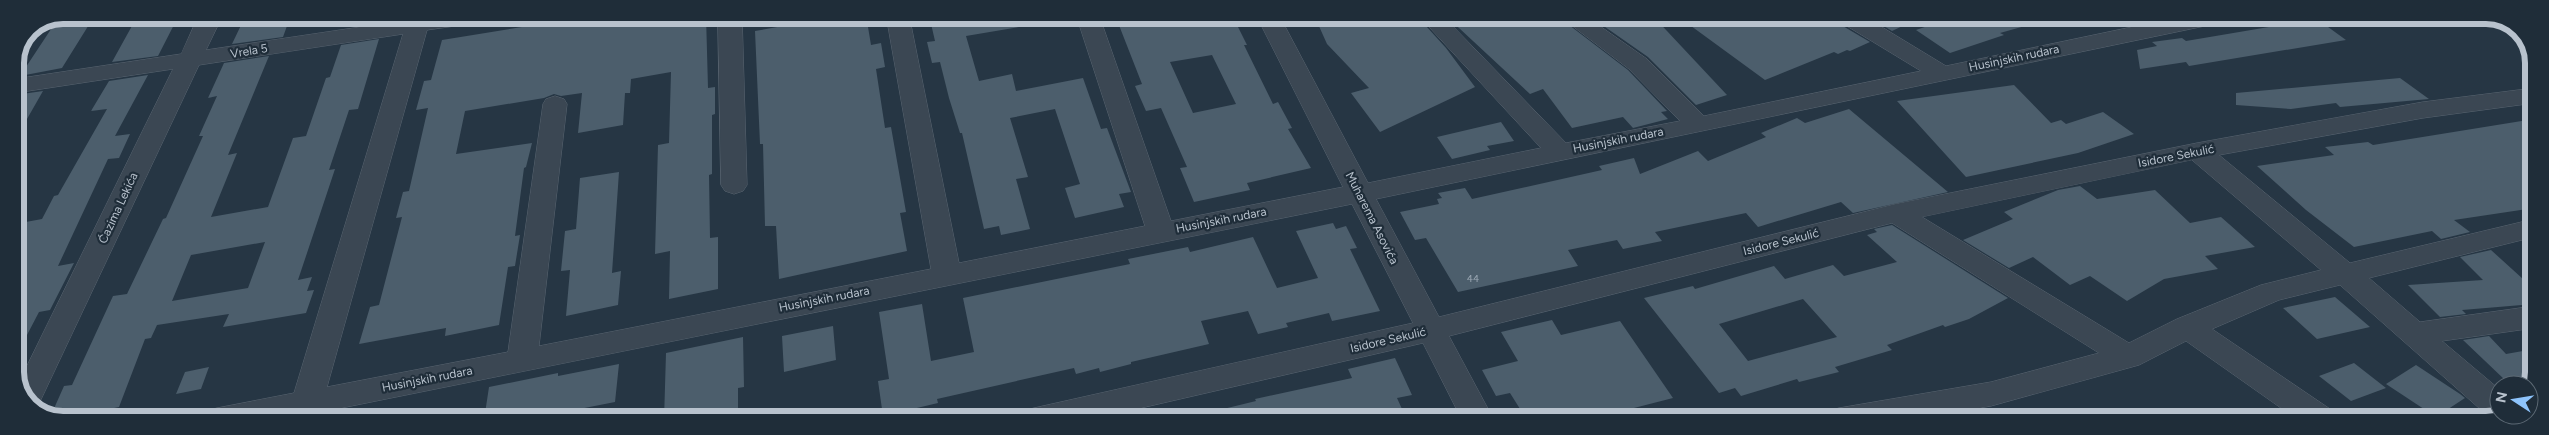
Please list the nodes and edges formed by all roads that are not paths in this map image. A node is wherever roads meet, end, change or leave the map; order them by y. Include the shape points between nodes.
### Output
1 (207, 24) edge
2 (396, 24) edge
3 (418, 24) edge
4 (730, 24) edge
5 (899, 24) edge
6 (1090, 24) edge
7 (1272, 24) edge
8 (1438, 24) edge
9 (1582, 24) edge
10 (1860, 24) edge
11 (2133, 24) edge
12 (2178, 24) edge
13 (2143, 31) junction
14 (189, 60) junction
15 (1941, 73) junction
16 (24, 85) edge
17 (2525, 96) edge
18 (555, 104) dead end
19 (1699, 125) junction
20 (1558, 151) junction
21 (2197, 151) junction
22 (734, 185) dead end
23 (1359, 193) junction
24 (1896, 213) junction
25 (2525, 230) edge
26 (1161, 232) junction
27 (2344, 273) junction
28 (946, 275) junction
29 (2525, 318) edge
30 (2188, 327) junction
31 (1430, 330) junction
32 (2414, 334) junction
33 (2128, 357) junction
34 (522, 361) junction
35 (30, 393) edge
36 (2489, 398) edge
37 (307, 402) junction
38 (262, 411) edge
39 (1074, 411) edge
40 (1473, 411) edge
41 (1895, 411) edge
42 (2309, 411) edge

1 - 14 street, Ćazima Lekića
2 - 14 street, Vrela 5
3 - 37 street
4 - 22 street
5 - 28 street
6 - 26 street
7 - 23 street, Muharema Asovića
8 - 20 street
9 - 19 street via 1638,64
10 - 15 street
11 - 13 street
12 - 13 street, Husinjskih rudara
13 - 15 street, Husinjskih rudara
14 - 16 street, Vrela 5
14 - 35 street, Ćazima Lekića
15 - 19 street, Husinjskih rudara
17 - 21 street, Isidore Sekulić via 2423,110
18 - 34 street
19 - 20 street, Husinjskih rudara
20 - 23 street, Husinjskih rudara
21 - 24 street, Isidore Sekulić
21 - 27 street
23 - 26 street, Husinjskih rudara
23 - 31 street, Muharema Asovića
24 - 31 street, Isidore Sekulić
24 - 33 street
25 - 27 street
26 - 28 street, Husinjskih rudara
27 - 30 street via 2270,292
27 - 32 street
28 - 34 street, Husinjskih rudara
29 - 32 street
30 - 33 street
30 - 42 street
31 - 39 street, Isidore Sekulić
31 - 40 street, Muharema Asovića
32 - 36 street
33 - 41 street via 1991,394
34 - 37 street, Husinjskih rudara
37 - 38 street, Husinjskih rudara

